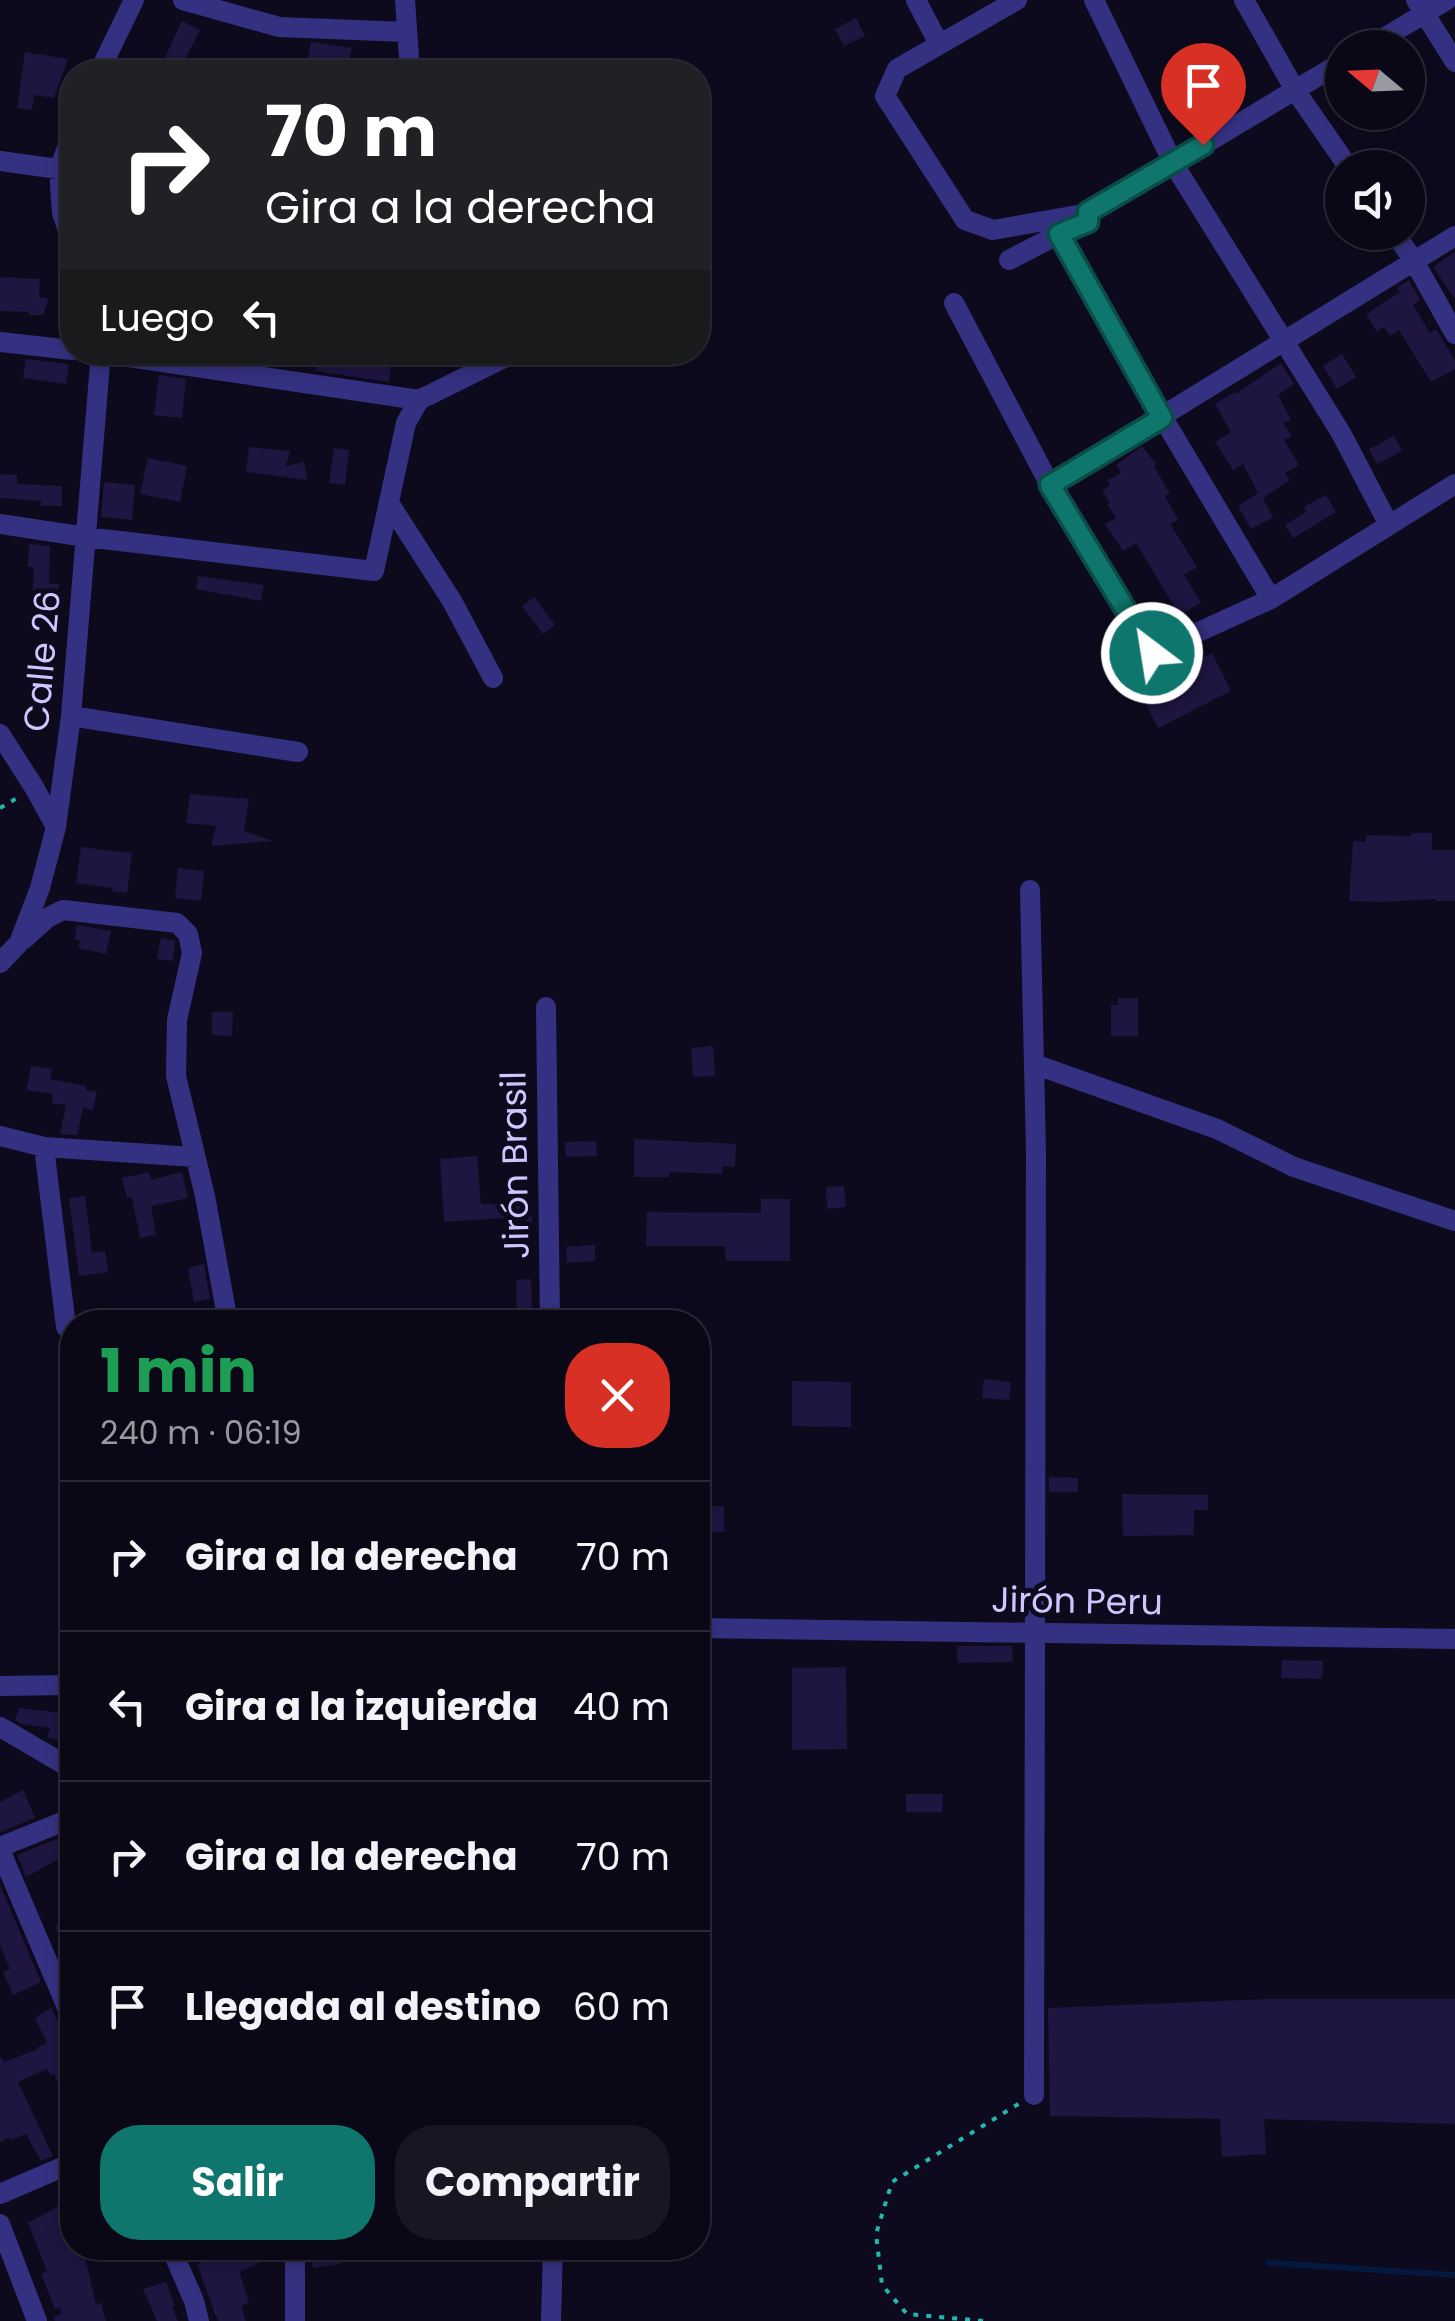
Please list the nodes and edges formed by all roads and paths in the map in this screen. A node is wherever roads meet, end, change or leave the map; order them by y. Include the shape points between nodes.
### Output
1 (134, 0) edge
2 (183, 0) edge
3 (404, 0) edge
4 (916, 0) edge
5 (1017, 0) edge
6 (1094, 0) edge
7 (1244, 0) edge
8 (1447, 0) edge
9 (1420, 7) edge
10 (1390, 30) edge
11 (406, 32) junction
12 (939, 44) junction
13 (105, 60) edge
14 (409, 60) edge
15 (1455, 62) edge
16 (1325, 72) edge
17 (1294, 90) junction
18 (1336, 150) edge
19 (0, 161) edge
20 (1173, 163) junction
21 (60, 170) edge
22 (1088, 212) junction
23 (1059, 234) junction
24 (1455, 236) edge
25 (1406, 250) edge
26 (1009, 260) dead end
27 (1414, 262) junction
28 (954, 303) dead end
29 (1455, 334) edge
30 (1286, 341) junction
31 (0, 342) edge
32 (60, 349) edge
33 (98, 365) edge
34 (181, 365) edge
35 (490, 365) edge
36 (419, 400) junction
37 (1162, 418) junction
38 (1455, 484) edge
39 (1050, 485) junction
40 (388, 504) junction
41 (0, 524) edge
42 (1389, 525) junction
43 (86, 536) junction
44 (1271, 598) junction
45 (493, 678) dead end
46 (71, 716) junction
47 (0, 734) edge
48 (298, 752) dead end
49 (56, 828) junction
50 (1030, 890) dead end
51 (19, 943) junction
52 (0, 963) edge
53 (546, 1007) dead end
54 (1034, 1064) junction
55 (0, 1136) edge
56 (44, 1147) junction
57 (194, 1157) junction
58 (1455, 1222) edge
59 (64, 1310) edge
60 (226, 1310) edge
61 (550, 1310) edge
62 (710, 1628) edge
63 (1035, 1632) junction
64 (1455, 1639) edge
65 (60, 1685) edge
66 (0, 1686) edge
67 (0, 1727) edge
68 (60, 1762) edge
69 (60, 1823) edge
70 (0, 1849) edge
71 (60, 1974) edge
72 (1034, 2095) joint
73 (60, 2169) edge
74 (0, 2194) edge
75 (0, 2224) edge
76 (176, 2260) edge
77 (295, 2260) edge
78 (553, 2260) edge
79 (37, 2321) edge
80 (198, 2321) edge
81 (295, 2321) edge
82 (551, 2321) edge
83 (983, 2321) edge

1 - 13 street
2 - 11 street via 279,28
3 - 11 street
4 - 12 street
5 - 12 street
6 - 20 street
7 - 17 street
8 - 9 street
9 - 10 street
9 - 15 street
11 - 14 street
12 - 22 street via 896,69 886,96 965,220 993,230
16 - 17 street
17 - 18 street
17 - 20 street
19 - 21 street
20 - 22 street
20 - 30 street
22 - 23 street via 1088,222
23 - 26 street
23 - 37 street
24 - 27 street
25 - 27 street
27 - 29 street
27 - 30 street
28 - 39 street
30 - 37 street
30 - 42 street
31 - 32 street
33 - 43 street, Calle 26
34 - 36 street
35 - 36 street
36 - 40 street via 406,423
37 - 39 street
37 - 44 street
38 - 42 street
39 - 44 street via 1152,653
40 - 43 street via 374,571
40 - 45 street via 452,600
41 - 43 street
42 - 44 street
43 - 46 street, Calle 26
46 - 48 street
46 - 49 street, Calle 26
47 - 49 street
49 - 51 street, Calle 26
50 - 54 street
51 - 52 street, Calle 26
51 - 57 street via 63,910 177,923 188,934 192,952 176,1020 176,1076
53 - 61 street, Jirón Brasil
54 - 58 street via 1216,1129 1294,1167
54 - 63 street
55 - 56 street
56 - 57 street
56 - 59 street
57 - 60 street
62 - 63 street, Jirón Peru
63 - 64 street, Jirón Peru
63 - 72 street
65 - 66 street
67 - 68 street
69 - 70 street
70 - 71 street
72 - 83 path via 892,2182 876,2234 882,2284 907,2314
73 - 74 street
75 - 79 street
76 - 80 street
77 - 81 street
78 - 82 street

